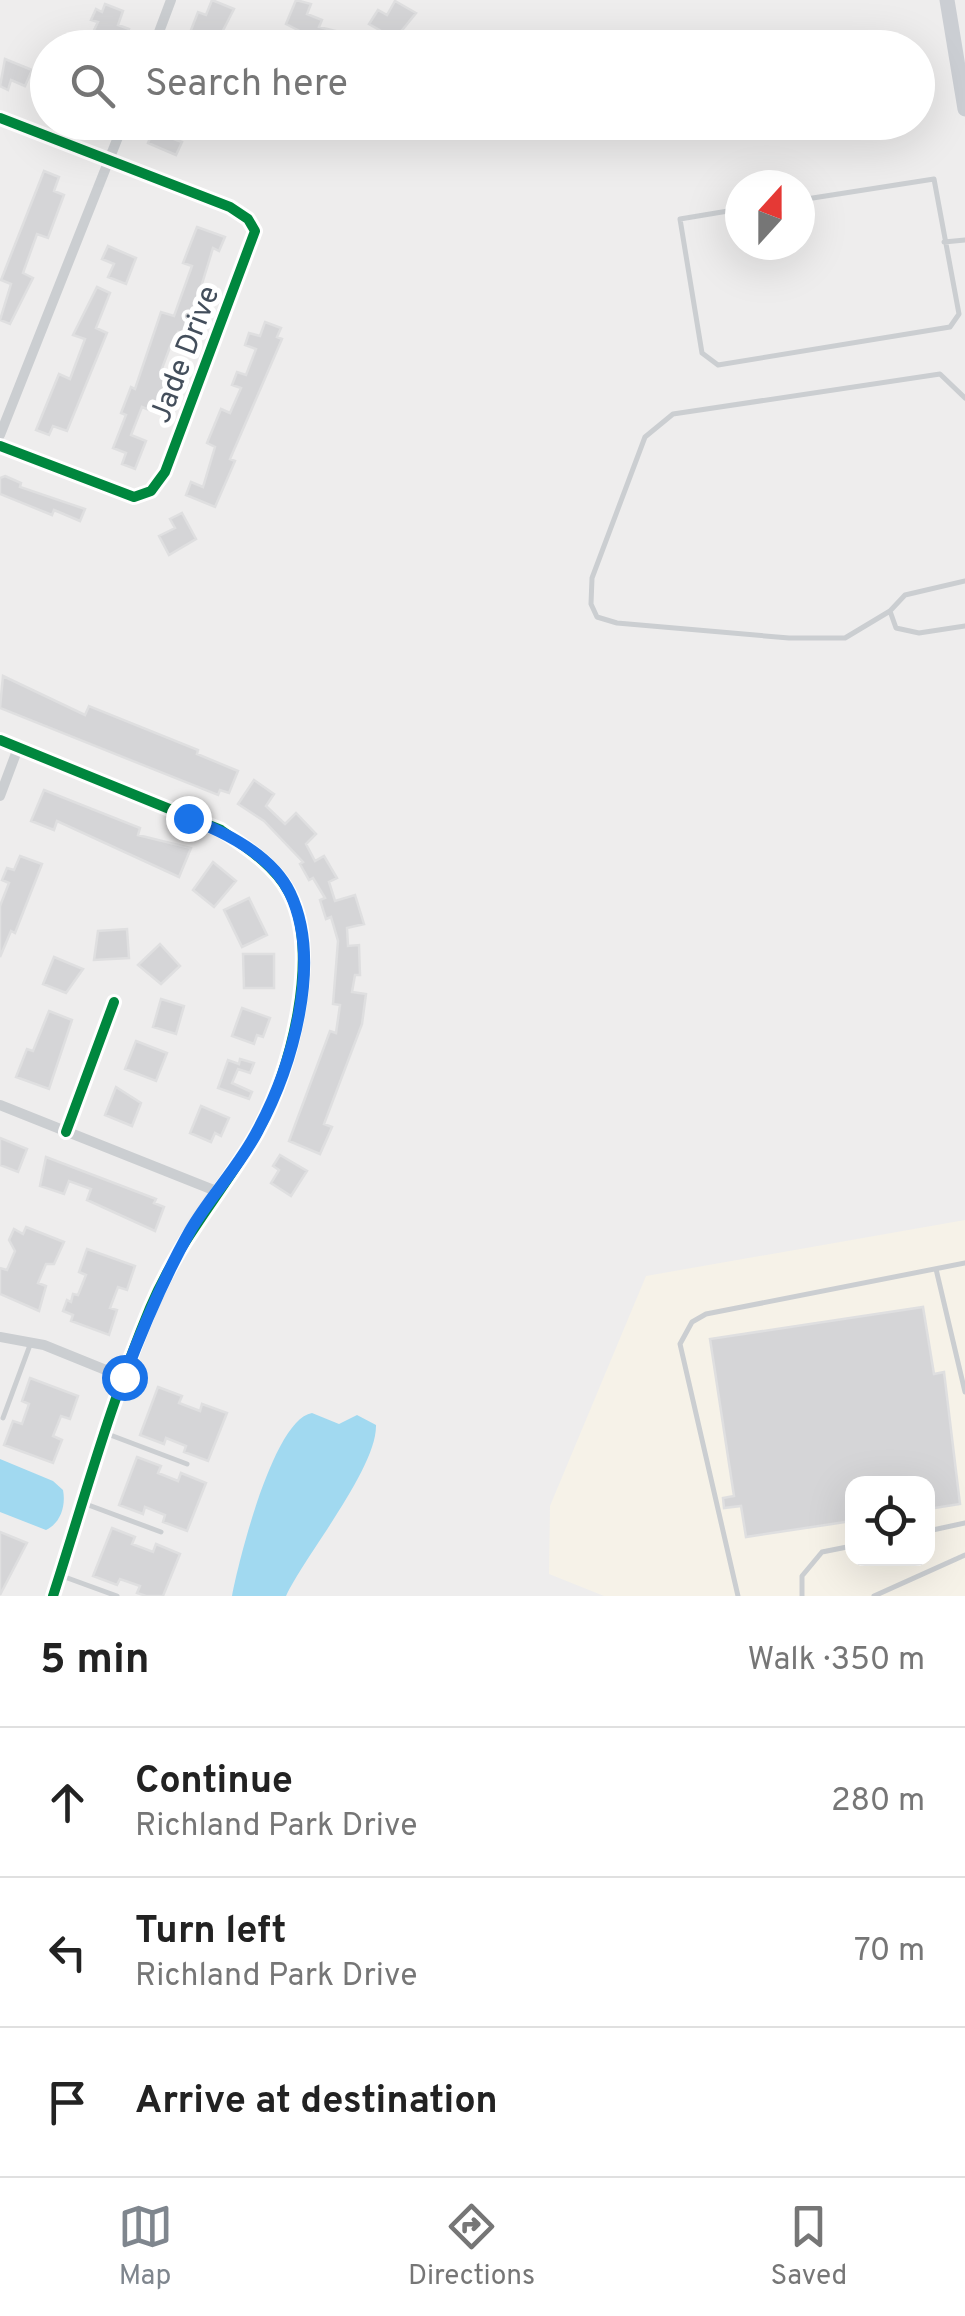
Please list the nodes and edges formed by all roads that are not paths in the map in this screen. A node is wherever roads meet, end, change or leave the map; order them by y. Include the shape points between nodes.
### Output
1 (171, 0) edge
2 (947, 0) edge
3 (160, 30) edge
4 (961, 54) edge
5 (965, 109) edge
6 (0, 118) edge
7 (30, 129) edge
8 (59, 140) edge
9 (117, 140) edge
10 (110, 159) junction
11 (815, 198) edge
12 (725, 212) edge
13 (965, 240) edge
14 (944, 242) junction
15 (965, 398) edge
16 (0, 435) edge
17 (0, 446) edge
18 (965, 581) edge
19 (890, 611) junction
20 (965, 626) edge
21 (0, 740) edge
22 (18, 748) junction
23 (0, 796) edge
24 (114, 1002) dead end
25 (0, 1105) edge
26 (66, 1132) junction
27 (216, 1191) junction
28 (965, 1264) edge
29 (936, 1269) junction
30 (0, 1337) edge
31 (31, 1342) junction
32 (124, 1377) junction
33 (965, 1392) edge
34 (3, 1418) dead end
35 (106, 1433) junction
36 (187, 1464) dead end
37 (83, 1503) junction
38 (965, 1523) edge
39 (935, 1529) edge
40 (161, 1532) dead end
41 (845, 1547) edge
42 (965, 1556) edge
43 (60, 1575) junction
44 (53, 1596) edge
45 (118, 1596) edge
46 (738, 1596) edge
47 (802, 1596) edge
48 (874, 1596) edge

1 - 3 street
2 - 4 street
4 - 5 street
6 - 7 street
8 - 10 street
9 - 10 street
10 - 16 street
10 - 17 street, Jade Drive via 230,207 255,231 165,472 151,491 134,497
11 - 14 lane via 934,179
12 - 14 lane via 680,219 702,353 718,365 950,327 959,314
13 - 14 lane
15 - 19 lane via 940,374 674,414 646,437 592,578 597,617 617,623 845,638
18 - 19 lane via 905,595
19 - 20 lane via 896,628
21 - 22 street
22 - 23 street
22 - 27 street via 221,830 290,893 303,958 292,1031 258,1132
24 - 26 street
25 - 26 street
26 - 27 street
27 - 32 street via 151,1305
28 - 29 lane
29 - 33 lane
29 - 46 lane via 706,1314 684,1332 680,1344
30 - 31 street
31 - 32 street
31 - 34 lane
32 - 35 street
35 - 36 lane
35 - 37 street
37 - 40 lane
37 - 43 street
38 - 39 lane
41 - 47 lane via 822,1552 802,1576
42 - 48 lane
43 - 44 street
43 - 45 lane

